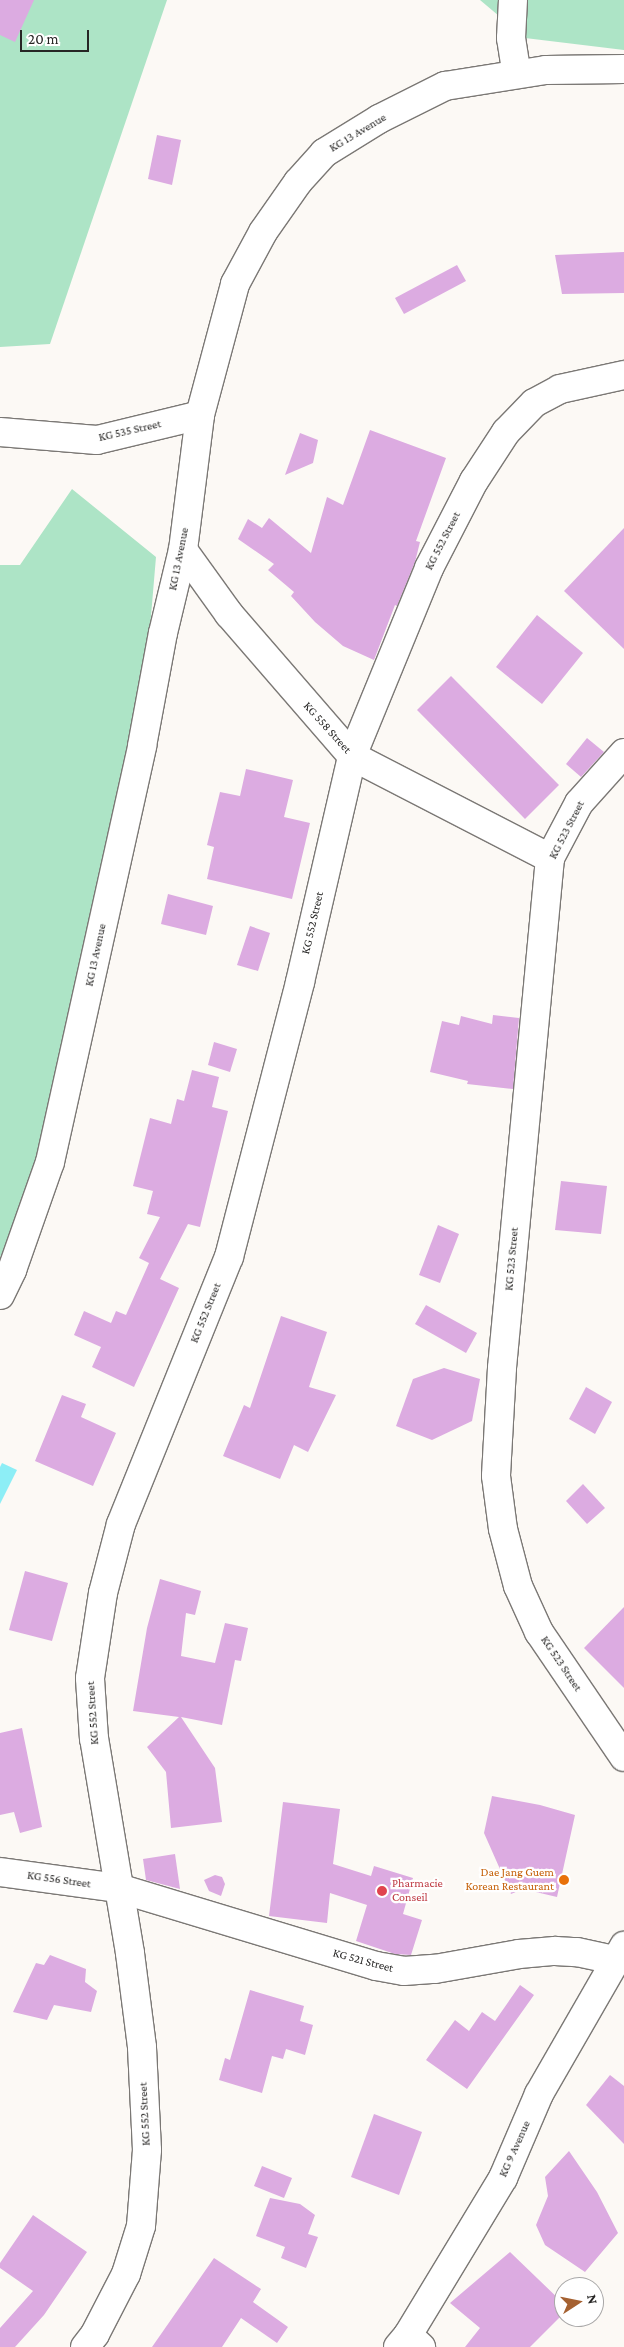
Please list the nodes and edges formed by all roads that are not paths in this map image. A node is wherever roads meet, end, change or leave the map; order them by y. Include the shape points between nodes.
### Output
1 (513, 0) edge
2 (624, 69) edge
3 (517, 74) junction
4 (624, 375) edge
5 (200, 415) junction
6 (0, 432) edge
7 (183, 550) junction
8 (624, 753) edge
9 (352, 756) junction
10 (550, 858) junction
11 (0, 1295) edge
12 (624, 1757) edge
13 (0, 1872) edge
14 (118, 1888) junction
15 (619, 1953) edge
16 (409, 2343) edge
17 (85, 2347) edge

1 - 3 street via 511,38
2 - 3 street, KG 13 Avenue via 546,70
3 - 5 street, KG 13 Avenue via 445,86 379,119 324,153 298,182 263,232 235,284
4 - 9 street, KG 552 Street via 560,390 534,403 506,432 474,481 429,568
5 - 6 street, KG 535 Street via 97,440
5 - 7 street, KG 13 Avenue
7 - 9 street, KG 558 Street via 229,614
7 - 11 street, KG 13 Avenue via 162,633 142,746 50,1162
8 - 10 street, KG 523 Street via 579,803
9 - 10 street, KG 558 Street
9 - 14 street, KG 552 Street via 300,982 229,1257 121,1524 102,1594 90,1678 94,1739
10 - 12 street, KG 523 Street via 502,1368 496,1476 503,1528 524,1602 538,1632
13 - 14 street, KG 556 Street
14 - 15 street, KG 521 Street via 376,1966 404,1971 435,1969 519,1954 555,1951
14 - 17 street, KG 552 Street via 142,2047 148,2150 141,2226 126,2274
15 - 16 street, KG 9 Avenue via 539,2094 503,2178

